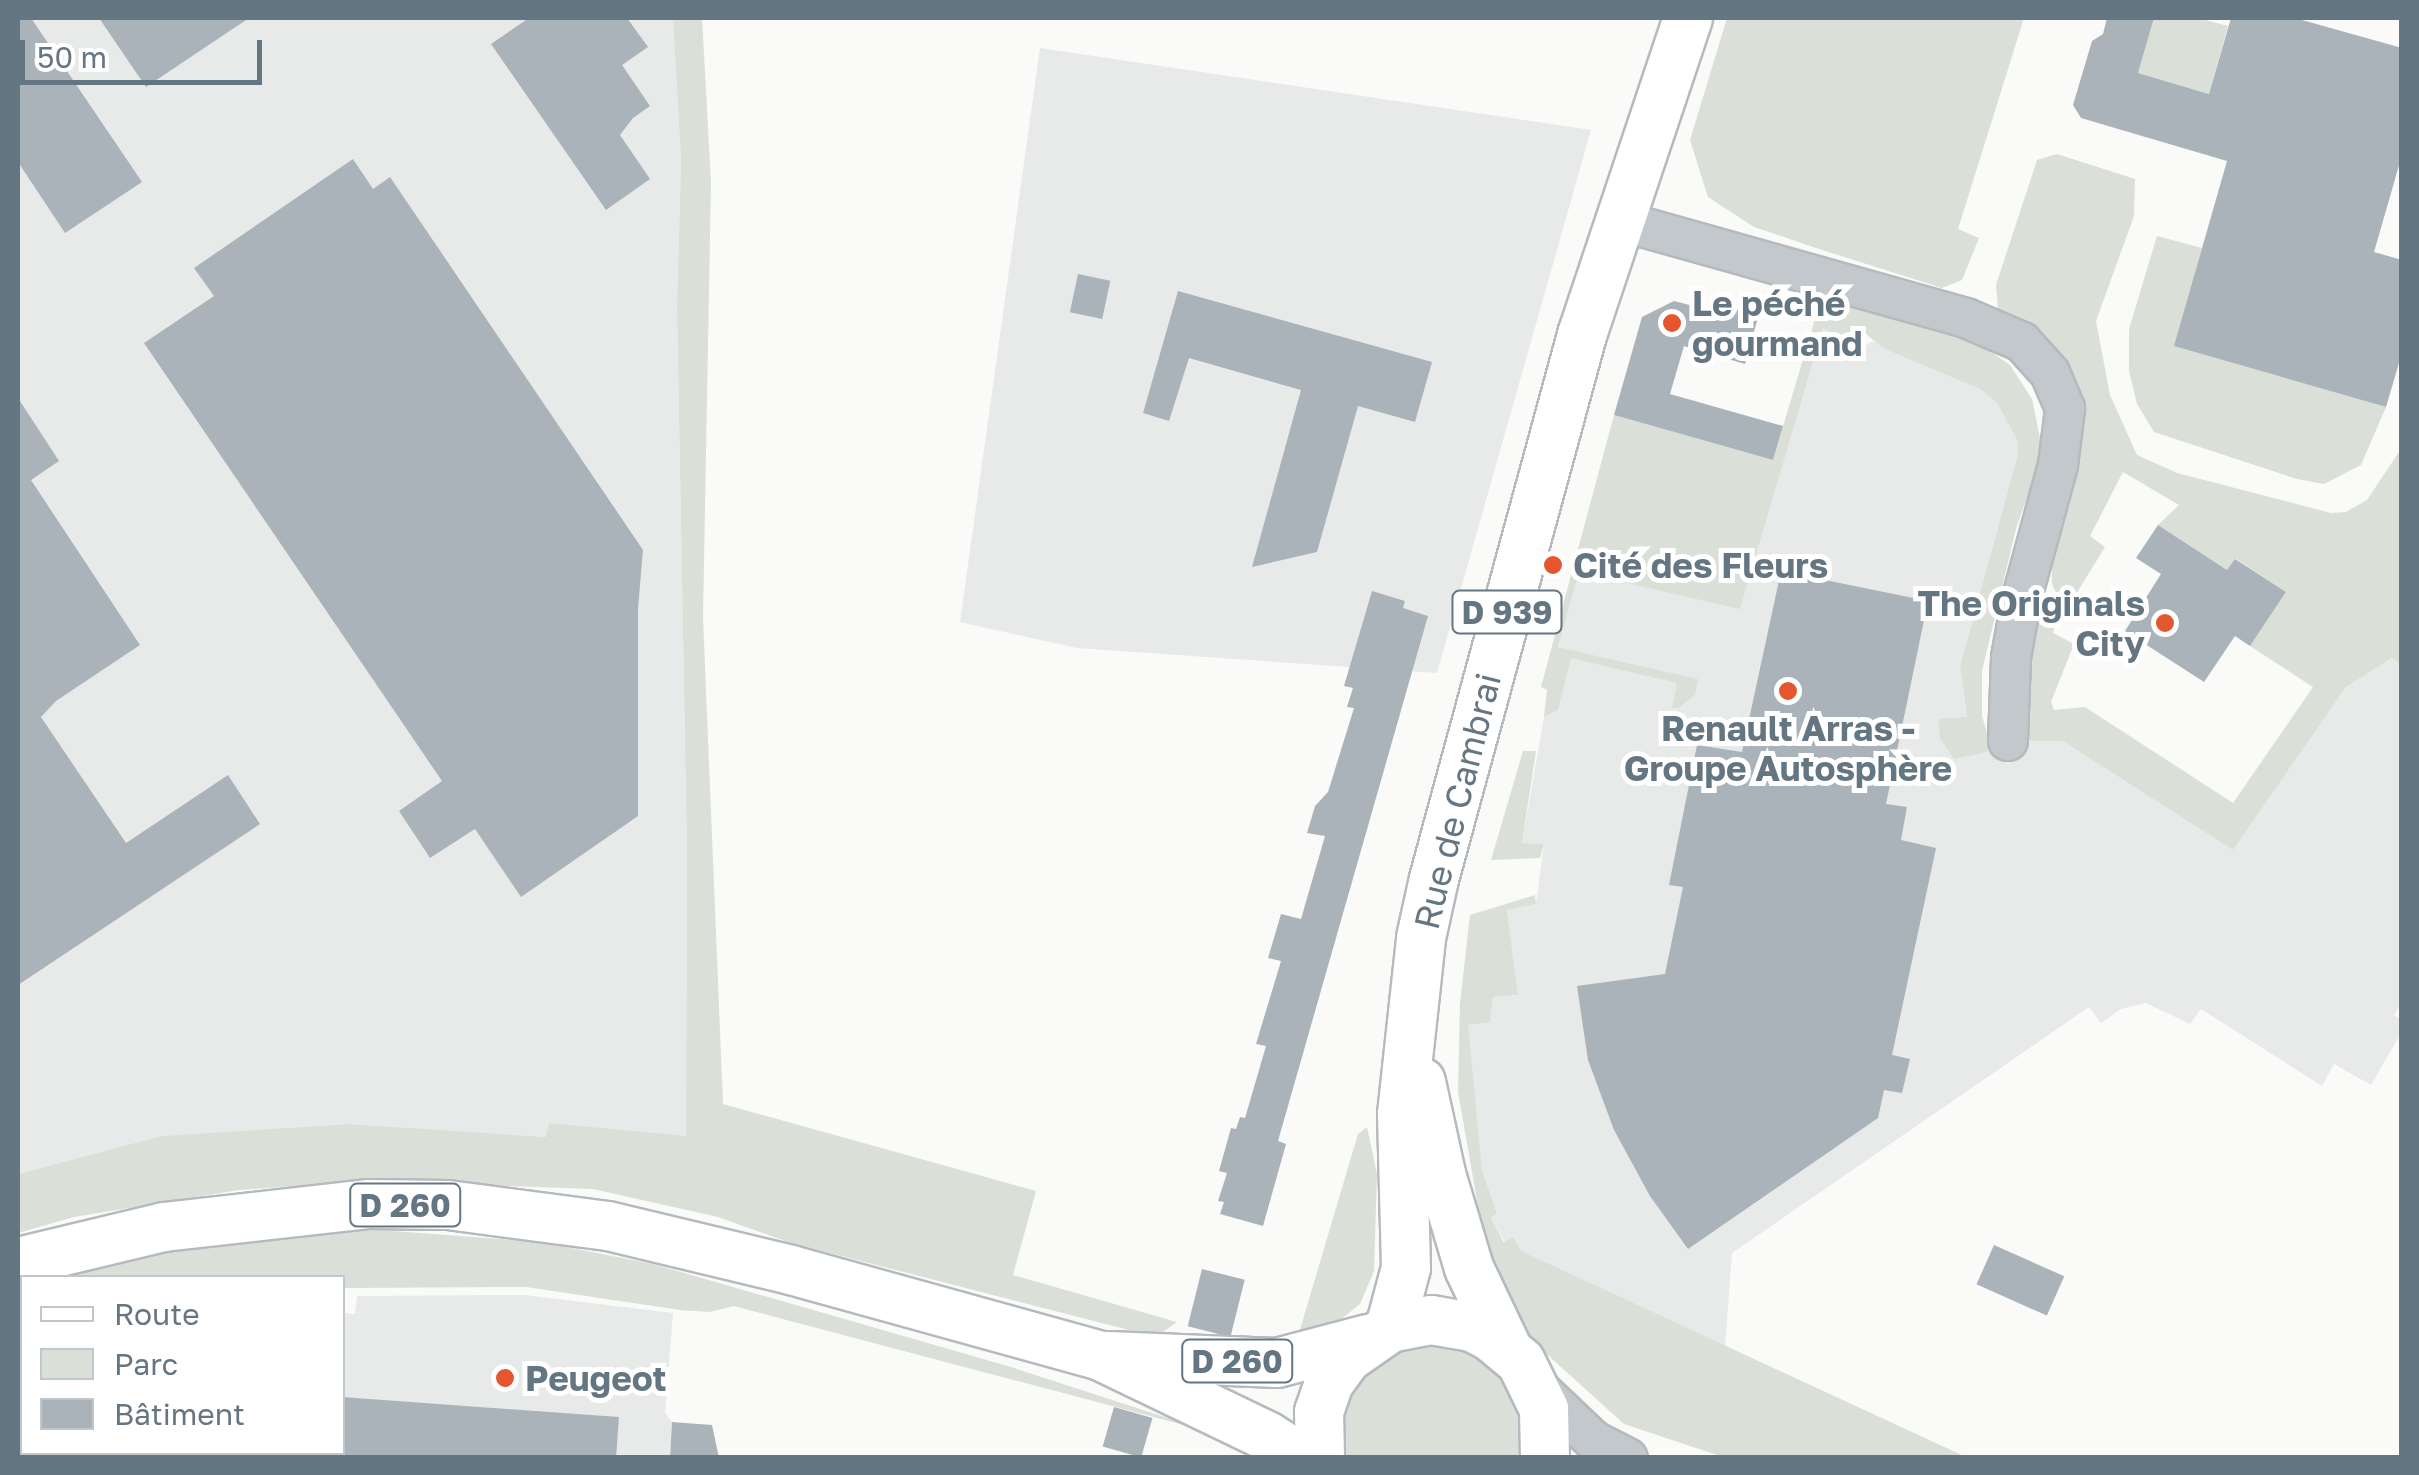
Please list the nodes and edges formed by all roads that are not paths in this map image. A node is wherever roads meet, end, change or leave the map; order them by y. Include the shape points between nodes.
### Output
1 (1655, 18) edge
2 (1688, 18) edge
3 (1627, 204) junction
4 (2008, 742) dead end
5 (1412, 1040) junction
6 (18, 1262) edge
7 (1380, 1333) junction
8 (1507, 1348) junction
9 (1101, 1356) junction
10 (1536, 1386) junction
11 (1301, 1458) edge
12 (1320, 1458) edge
13 (1545, 1458) edge
14 (1628, 1458) edge

1 - 3 main road, D 939 via 1640,65
2 - 3 main road, D 939
3 - 4 street via 1966,318 2022,342 2050,373 2065,409 2058,465 2011,658
3 - 5 main road, Rue de Cambrai / D 939 via 1582,335 1438,862 1421,938
5 - 7 main road, Rue de Cambrai / D 939 via 1402,1114 1406,1268
5 - 8 main road, Rue de Cambrai / D 939 via 1469,1268
6 - 9 main road, D 260 via 164,1227 265,1212 448,1205 608,1226
7 - 8 main road via 1431,1320 1452,1322
7 - 9 main road, D 260 via 1277,1363
7 - 12 main road via 1346,1358 1329,1383 1319,1412
8 - 10 main road
9 - 11 main road, D 260
10 - 13 main road via 1547,1433
10 - 14 street via 1594,1441

